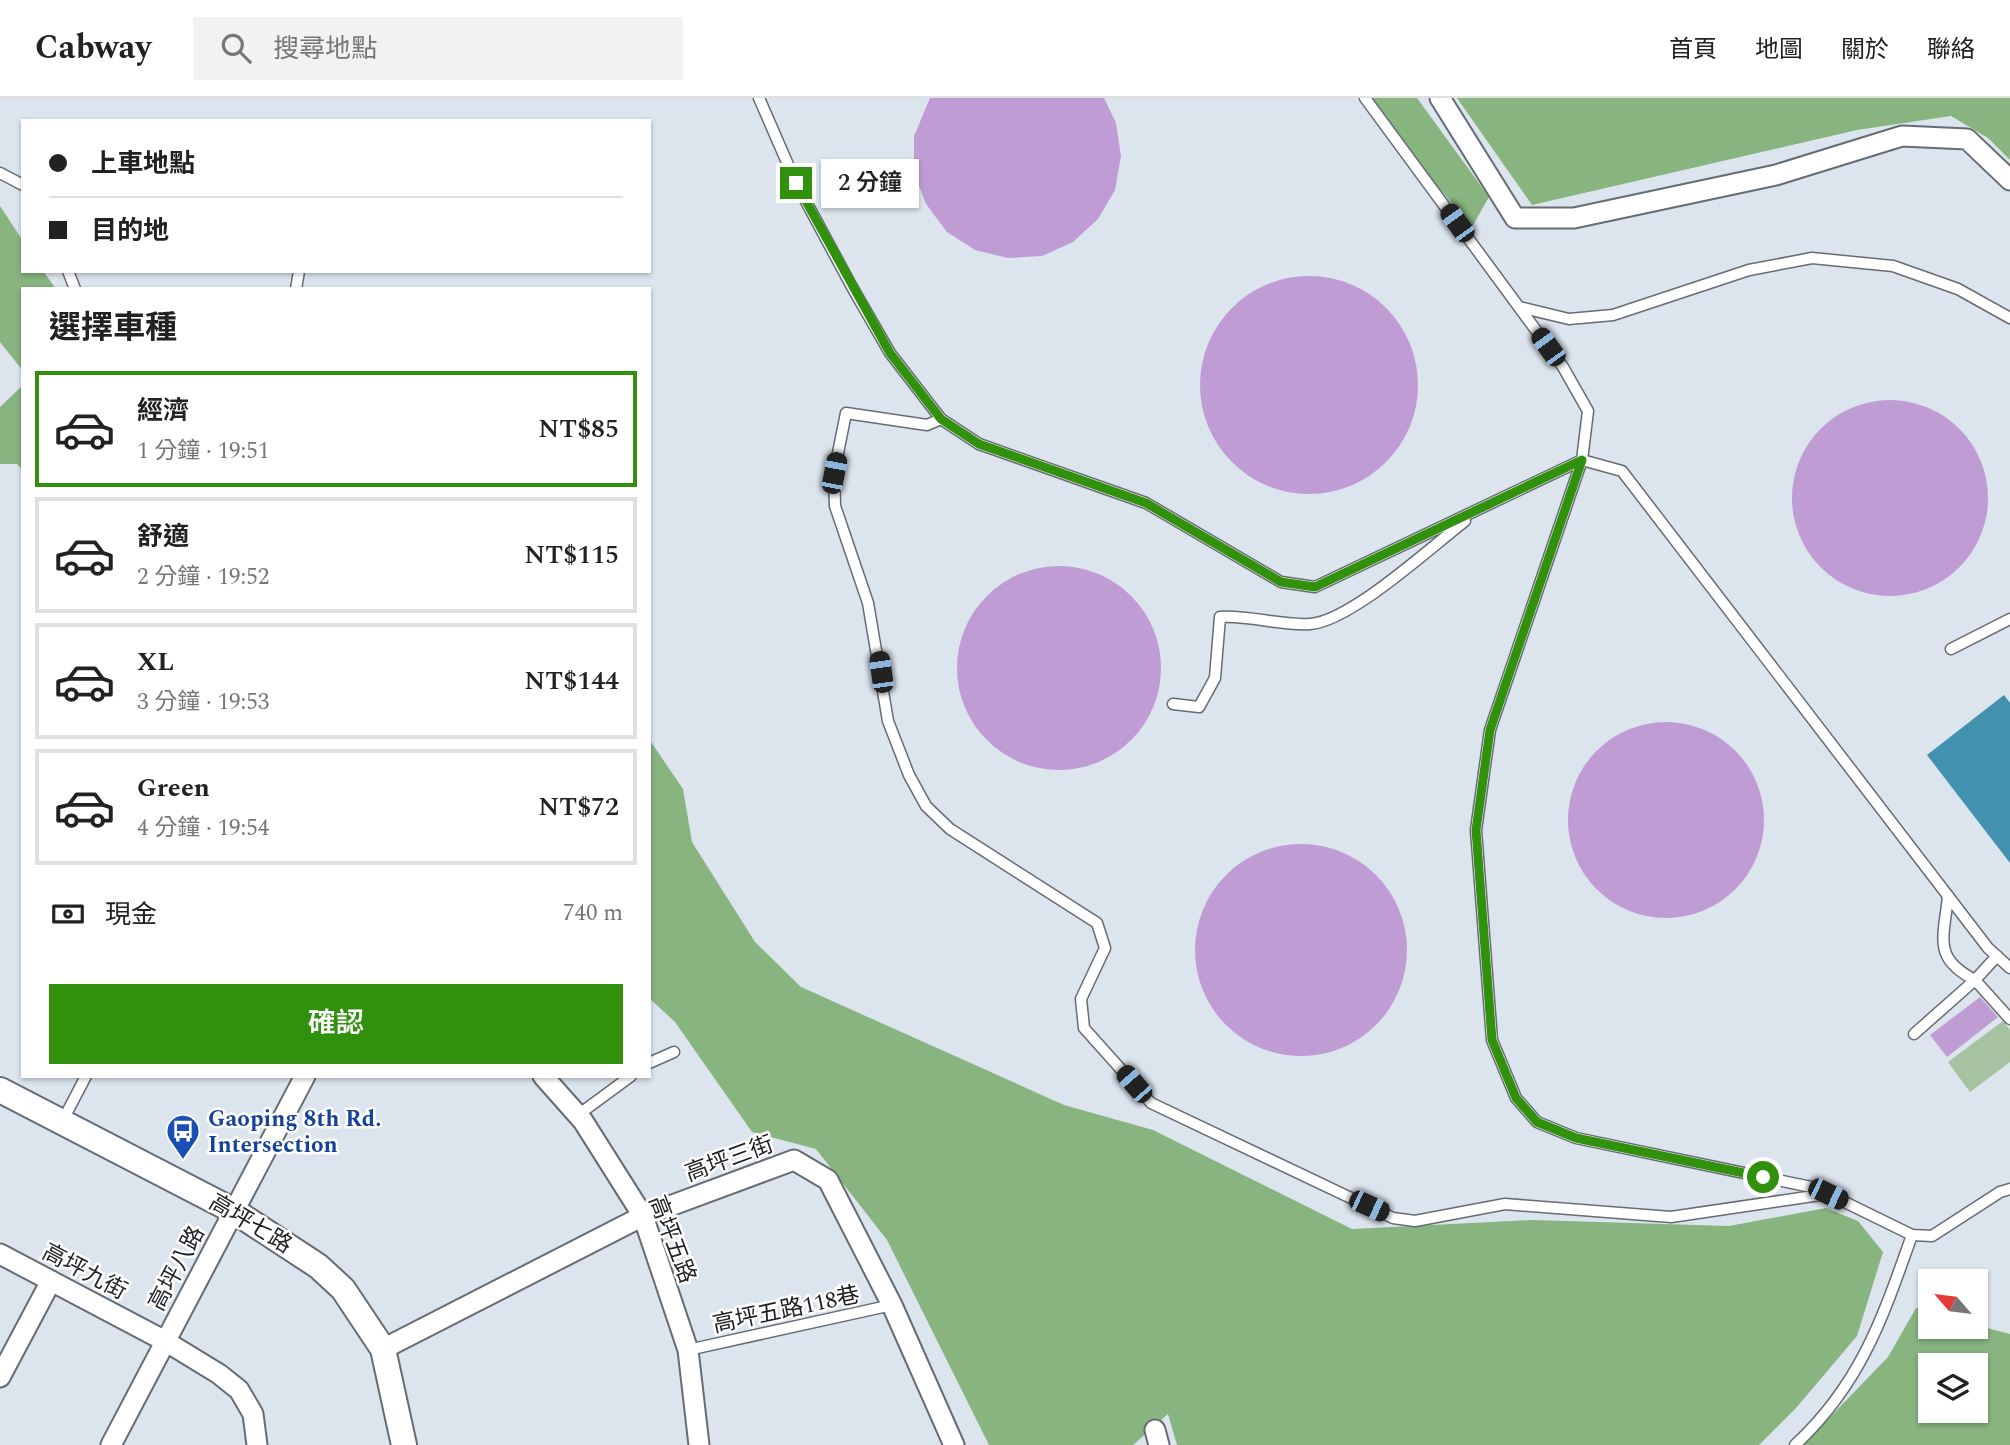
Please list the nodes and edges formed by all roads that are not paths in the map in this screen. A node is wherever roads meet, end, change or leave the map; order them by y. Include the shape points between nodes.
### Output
1 (759, 98) edge
2 (1365, 98) edge
3 (1440, 98) edge
4 (0, 173) edge
5 (2010, 180) edge
6 (21, 184) edge
7 (1519, 307) junction
8 (2010, 318) edge
9 (941, 419) junction
10 (1582, 460) junction
11 (1482, 508) junction
12 (2010, 619) edge
13 (1951, 649) dead end
14 (1173, 704) dead end
15 (1948, 896) junction
16 (1997, 956) junction
17 (2010, 968) edge
18 (1975, 980) junction
19 (2010, 1019) edge
20 (1914, 1034) dead end
21 (674, 1052) dead end
22 (651, 1062) edge
23 (85, 1078) edge
24 (304, 1078) edge
25 (545, 1078) edge
26 (628, 1078) edge
27 (0, 1090) edge
28 (578, 1115) junction
29 (62, 1122) junction
30 (2010, 1189) edge
31 (1828, 1194) junction
32 (234, 1211) junction
33 (643, 1216) junction
34 (1912, 1235) junction
35 (0, 1254) edge
36 (51, 1281) junction
37 (892, 1305) junction
38 (165, 1341) junction
39 (383, 1349) junction
40 (688, 1350) junction
41 (0, 1377) edge
42 (111, 1445) edge
43 (257, 1445) edge
44 (404, 1445) edge
45 (699, 1445) edge
46 (954, 1445) edge
47 (1795, 1445) edge

1 - 9 lane via 796,183 852,287 890,353
2 - 7 lane
3 - 5 street via 1515,218 1574,218 1776,175 1902,136 1967,139
4 - 6 lane
7 - 8 lane via 1569,318 1613,315 1749,270 1812,258 1893,266 1958,289
7 - 10 lane via 1588,411
9 - 11 lane via 979,444 1146,503 1281,582 1315,587
9 - 31 lane via 927,425 846,413 834,473 835,506 868,603 888,721 926,806 950,829 1097,923 1105,948 1081,999 1084,1028 1151,1103 1393,1218 1415,1221 1505,1203 1671,1217
10 - 11 lane
10 - 15 lane via 1622,471
10 - 31 lane via 1490,730 1476,830 1492,1040 1516,1098 1537,1122 1576,1138
11 - 14 lane via 1353,608 1312,624 1241,615 1220,617 1215,678 1199,707
12 - 13 lane
15 - 16 lane
15 - 18 lane via 1943,951 1955,970
16 - 17 lane
16 - 18 lane
18 - 19 lane
18 - 20 lane
21 - 22 lane
23 - 29 lane
24 - 32 street, 高坪八路
25 - 28 street, 高坪五路
26 - 28 lane
27 - 29 street, 高坪七路
28 - 33 street, 高坪五路
29 - 32 street, 高坪七路
30 - 34 lane via 1932,1236
31 - 34 lane
32 - 38 street, 高坪八路
32 - 39 street, 高坪七路 via 289,1244 343,1289
33 - 37 street, 高坪三街 via 794,1160 828,1180
33 - 39 street, 高坪三街
33 - 40 street, 高坪五路
34 - 47 lane via 1867,1354 1816,1425
35 - 36 street, 高坪九街
36 - 38 street, 高坪九街
36 - 41 street
37 - 40 lane, 高坪五路118巷
37 - 46 street, 高坪三街
38 - 42 street, 高坪八路
38 - 43 street, 高坪九街 via 239,1390 253,1414
39 - 44 street, 高坪七路
40 - 45 street, 高坪五路

